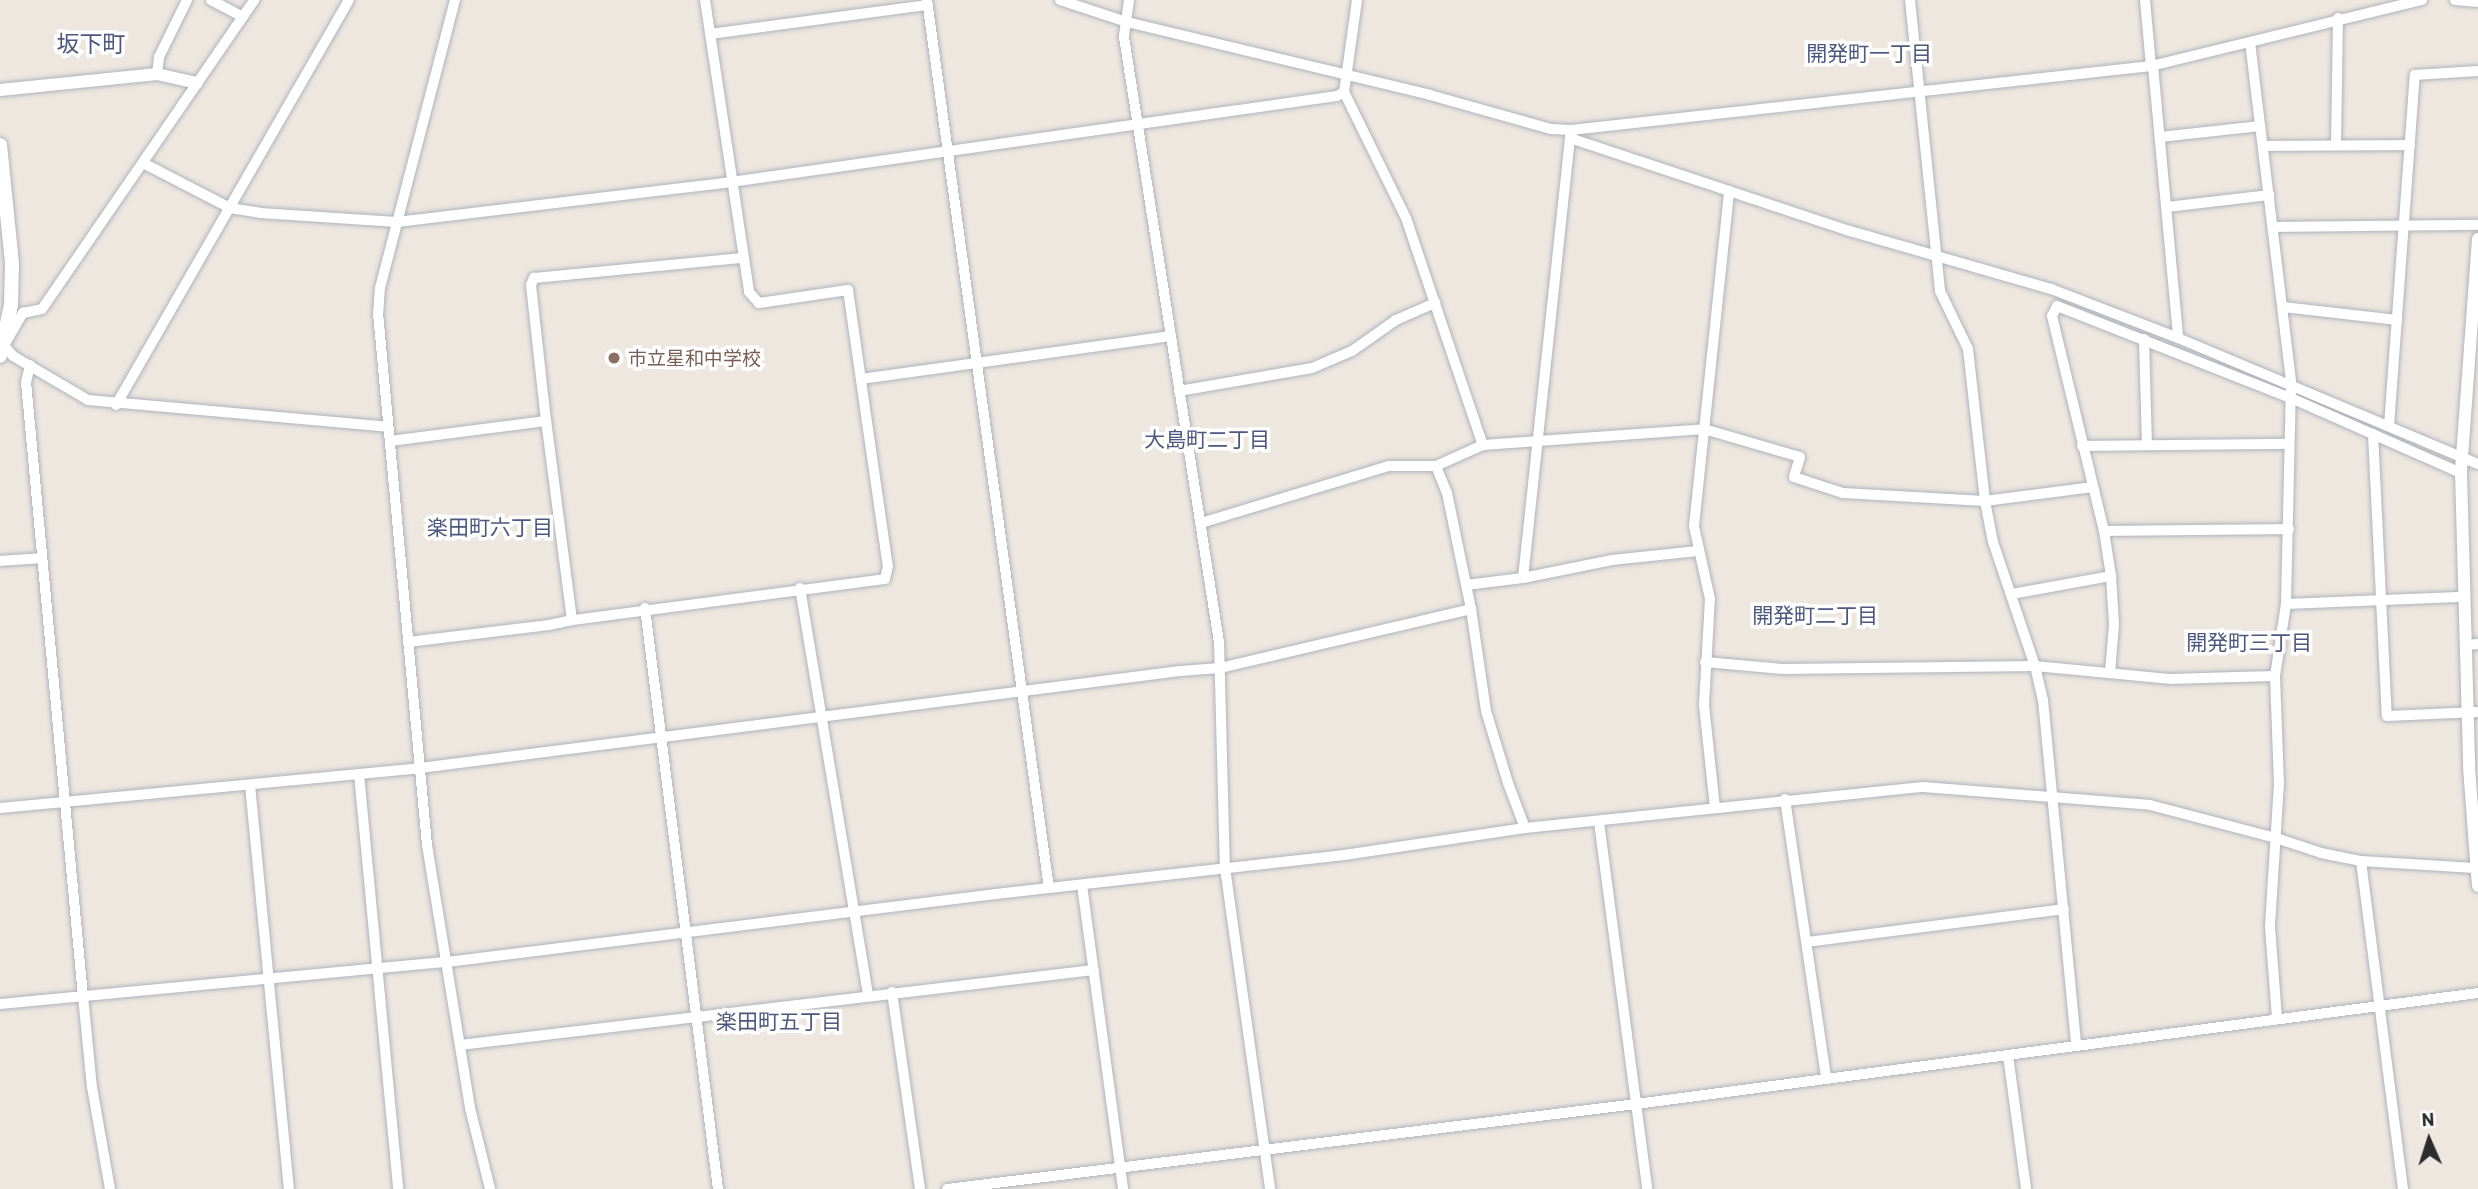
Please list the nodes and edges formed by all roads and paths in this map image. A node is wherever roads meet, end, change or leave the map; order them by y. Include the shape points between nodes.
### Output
1 (187, 0) edge
2 (211, 0) edge
3 (254, 0) edge
4 (349, 0) edge
5 (455, 0) edge
6 (705, 0) edge
7 (1060, 0) edge
8 (1129, 0) edge
9 (1357, 0) edge
10 (1910, 0) edge
11 (2144, 0) edge
12 (2422, 0) edge
13 (2455, 0) edge
14 (928, 2) edge
15 (2478, 2) edge
16 (243, 16) junction
17 (2338, 18) junction
18 (1127, 22) junction
19 (710, 34) junction
20 (2250, 42) junction
21 (2152, 66) junction
22 (2478, 71) edge
23 (157, 74) junction
24 (1345, 76) junction
25 (197, 83) junction
26 (0, 90) edge
27 (1920, 90) junction
28 (1343, 92) junction
29 (1139, 125) junction
30 (2260, 125) junction
31 (1571, 134) junction
32 (2160, 137) junction
33 (0, 145) edge
34 (2336, 145) junction
35 (2410, 145) junction
36 (2263, 146) junction
37 (949, 151) junction
38 (143, 163) junction
39 (731, 182) junction
40 (1729, 191) junction
41 (2269, 195) junction
42 (2167, 207) junction
43 (230, 208) junction
44 (397, 222) junction
45 (2478, 225) edge
46 (2404, 226) junction
47 (2273, 227) junction
48 (2478, 239) edge
49 (1938, 254) junction
50 (743, 258) junction
51 (1436, 303) junction
52 (2283, 307) junction
53 (2397, 320) junction
54 (1171, 336) junction
55 (2178, 338) junction
56 (2144, 339) junction
57 (1, 347) edge
58 (979, 364) junction
59 (30, 365) junction
60 (861, 379) junction
61 (2291, 383) junction
62 (2473, 388) edge
63 (1179, 391) junction
64 (2291, 398) junction
65 (116, 405) junction
66 (546, 421) junction
67 (2389, 426) junction
68 (388, 427) junction
69 (1704, 429) junction
70 (2373, 434) junction
71 (1539, 440) junction
72 (390, 441) junction
73 (2289, 443) junction
74 (1483, 445) junction
75 (2147, 445) junction
76 (2082, 446) junction
77 (2461, 456) junction
78 (2478, 464) edge
79 (1436, 466) junction
80 (2461, 473) junction
81 (2093, 487) junction
82 (1985, 501) junction
83 (1200, 523) junction
84 (2289, 529) junction
85 (2104, 531) junction
86 (1698, 551) junction
87 (42, 558) junction
88 (0, 561) edge
89 (2111, 576) junction
90 (1522, 578) junction
91 (1466, 584) junction
92 (800, 588) junction
93 (2012, 594) junction
94 (2464, 597) junction
95 (2382, 600) junction
96 (2286, 604) junction
97 (645, 608) junction
98 (1471, 609) junction
99 (572, 620) junction
100 (408, 642) junction
101 (2472, 645) edge
102 (1705, 662) junction
103 (2035, 666) junction
104 (1220, 668) junction
105 (2110, 673) junction
106 (2274, 676) junction
107 (1024, 692) junction
108 (2472, 712) edge
109 (823, 717) junction
110 (660, 738) junction
111 (421, 768) junction
112 (359, 774) junction
113 (250, 785) junction
114 (2054, 797) junction
115 (1785, 799) junction
116 (64, 802) junction
117 (0, 808) edge
118 (1716, 808) junction
119 (1599, 822) junction
120 (1525, 828) junction
121 (2276, 838) junction
122 (2361, 861) junction
123 (1225, 868) junction
124 (2475, 868) junction
125 (1082, 885) junction
126 (2478, 886) edge
127 (1049, 888) junction
128 (2064, 909) junction
129 (856, 914) junction
130 (685, 933) junction
131 (1807, 942) junction
132 (447, 962) junction
133 (377, 968) junction
134 (1094, 970) junction
135 (270, 978) junction
136 (892, 992) junction
137 (2478, 993) edge
138 (868, 995) junction
139 (83, 996) junction
140 (0, 1004) edge
141 (2378, 1006) junction
142 (695, 1016) junction
143 (2277, 1019) junction
144 (2076, 1044) junction
145 (460, 1045) junction
146 (2008, 1055) junction
147 (1826, 1078) junction
148 (1636, 1104) junction
149 (1264, 1149) junction
150 (1120, 1168) junction
151 (110, 1189) edge
152 (289, 1189) edge
153 (398, 1189) edge
154 (490, 1189) edge
155 (718, 1189) edge
156 (920, 1189) edge
157 (947, 1189) edge
158 (1123, 1189) edge
159 (1270, 1189) edge
160 (1647, 1189) edge
161 (2026, 1189) edge
162 (2403, 1189) edge

1 - 23 street via 159,57
2 - 16 street
3 - 16 street
4 - 43 street
5 - 44 street
6 - 19 street
7 - 18 street
8 - 18 street
9 - 24 street
10 - 27 street
11 - 21 street
12 - 17 street
13 - 15 street
14 - 19 street
14 - 37 street
16 - 25 street
17 - 20 street
17 - 34 street
18 - 24 street
18 - 29 street via 1125,37
19 - 39 street
20 - 21 street
20 - 30 street
21 - 27 street
21 - 32 street
22 - 35 street via 2415,75
23 - 25 street
23 - 26 street
24 - 28 street
24 - 31 street
25 - 38 street
27 - 31 street
27 - 49 street
28 - 29 street
28 - 51 street via 1406,218
29 - 37 street
29 - 54 street
30 - 32 street
30 - 36 street
31 - 40 street
31 - 71 street
32 - 42 street
33 - 57 main road via 12,264
34 - 35 street
34 - 36 street
35 - 46 street
36 - 41 street
37 - 39 street
37 - 58 street
38 - 43 street
38 - 57 street via 42,309 23,313
39 - 44 street
39 - 50 street
40 - 49 street
40 - 69 street
41 - 42 street
41 - 47 street
42 - 55 street
43 - 44 street
43 - 65 street
44 - 68 street via 378,313
45 - 46 street
46 - 47 street
46 - 53 street
47 - 52 street
48 - 62 street
49 - 55 street via 2051,289
49 - 82 street via 1945,307 1968,349
50 - 60 street via 748,292 760,303 848,290
50 - 66 street via 534,278 531,285
51 - 63 street via 1389,324 1352,351 1312,368
51 - 74 street
52 - 53 street
52 - 61 street
53 - 67 street
54 - 58 street
54 - 63 street
55 - 61 street
56 - 64 street
56 - 75 street
56 - 76 street via 2057,306 2052,316
57 - 59 street
58 - 60 street
58 - 107 street
59 - 65 street via 88,400
59 - 87 street via 26,382
60 - 92 street via 888,566 885,579
61 - 64 street
61 - 67 street
62 - 77 street
63 - 83 street
64 - 70 street
64 - 73 street
65 - 68 street
66 - 72 street
66 - 99 street
67 - 77 street
68 - 72 street
69 - 71 street
69 - 82 street via 1800,457 1794,478 1843,493
69 - 86 street via 1694,526
70 - 80 street
70 - 95 street
71 - 74 street
71 - 90 street
72 - 100 street
73 - 75 street
73 - 84 street
74 - 79 street
75 - 76 street
76 - 81 street
77 - 78 street
77 - 80 street
79 - 83 street via 1389,466
79 - 91 street via 1447,493
80 - 94 street
81 - 82 street
81 - 85 street
82 - 93 street via 1993,542
83 - 104 street
84 - 85 street
84 - 96 street
85 - 89 street
86 - 90 street via 1612,560
86 - 102 street via 1710,599
87 - 88 street
87 - 116 street
89 - 93 street
89 - 105 street
90 - 91 street
91 - 98 street
92 - 97 street
92 - 109 street
93 - 103 street
94 - 95 street
94 - 101 street
95 - 96 street
95 - 108 street via 2387,716
96 - 106 street
97 - 99 street
97 - 110 street
98 - 104 street
98 - 120 street via 1486,711
99 - 100 street
100 - 111 street
101 - 108 street
102 - 103 street via 1808,669
102 - 118 street via 1704,705
103 - 105 street
103 - 114 street
104 - 107 street
104 - 123 street
105 - 106 street via 2171,680
106 - 121 street via 2280,783
107 - 109 street
107 - 127 street
108 - 124 street
109 - 110 street
109 - 129 street
110 - 111 street
110 - 130 street
111 - 112 street
111 - 132 street via 427,845
112 - 113 street
112 - 133 street
113 - 116 street
113 - 135 street
114 - 115 street via 1923,787
114 - 121 street via 2150,805
114 - 128 street
115 - 118 street
115 - 131 street
116 - 117 street
116 - 139 street
118 - 119 street
119 - 120 street
119 - 148 street
120 - 123 street
121 - 122 street
121 - 143 street via 2270,927
122 - 124 street
122 - 141 street
123 - 125 street
123 - 149 street
124 - 126 street
125 - 127 street
125 - 134 street
127 - 129 street
128 - 131 street
128 - 144 street
129 - 130 street
129 - 138 street
130 - 132 street
130 - 142 street
131 - 147 street
132 - 133 street
132 - 145 street
133 - 135 street
133 - 153 street
134 - 136 street
134 - 150 street
135 - 139 street
135 - 152 street
136 - 138 street
136 - 156 street
137 - 141 street
138 - 142 street
139 - 140 street
139 - 151 street via 92,1087
141 - 143 street
141 - 162 street
142 - 145 street
142 - 155 street
143 - 144 street
144 - 146 street
145 - 154 street
146 - 147 street
146 - 161 street
147 - 148 street
148 - 149 street
148 - 160 street
149 - 150 street
149 - 159 street
150 - 157 street
150 - 158 street

